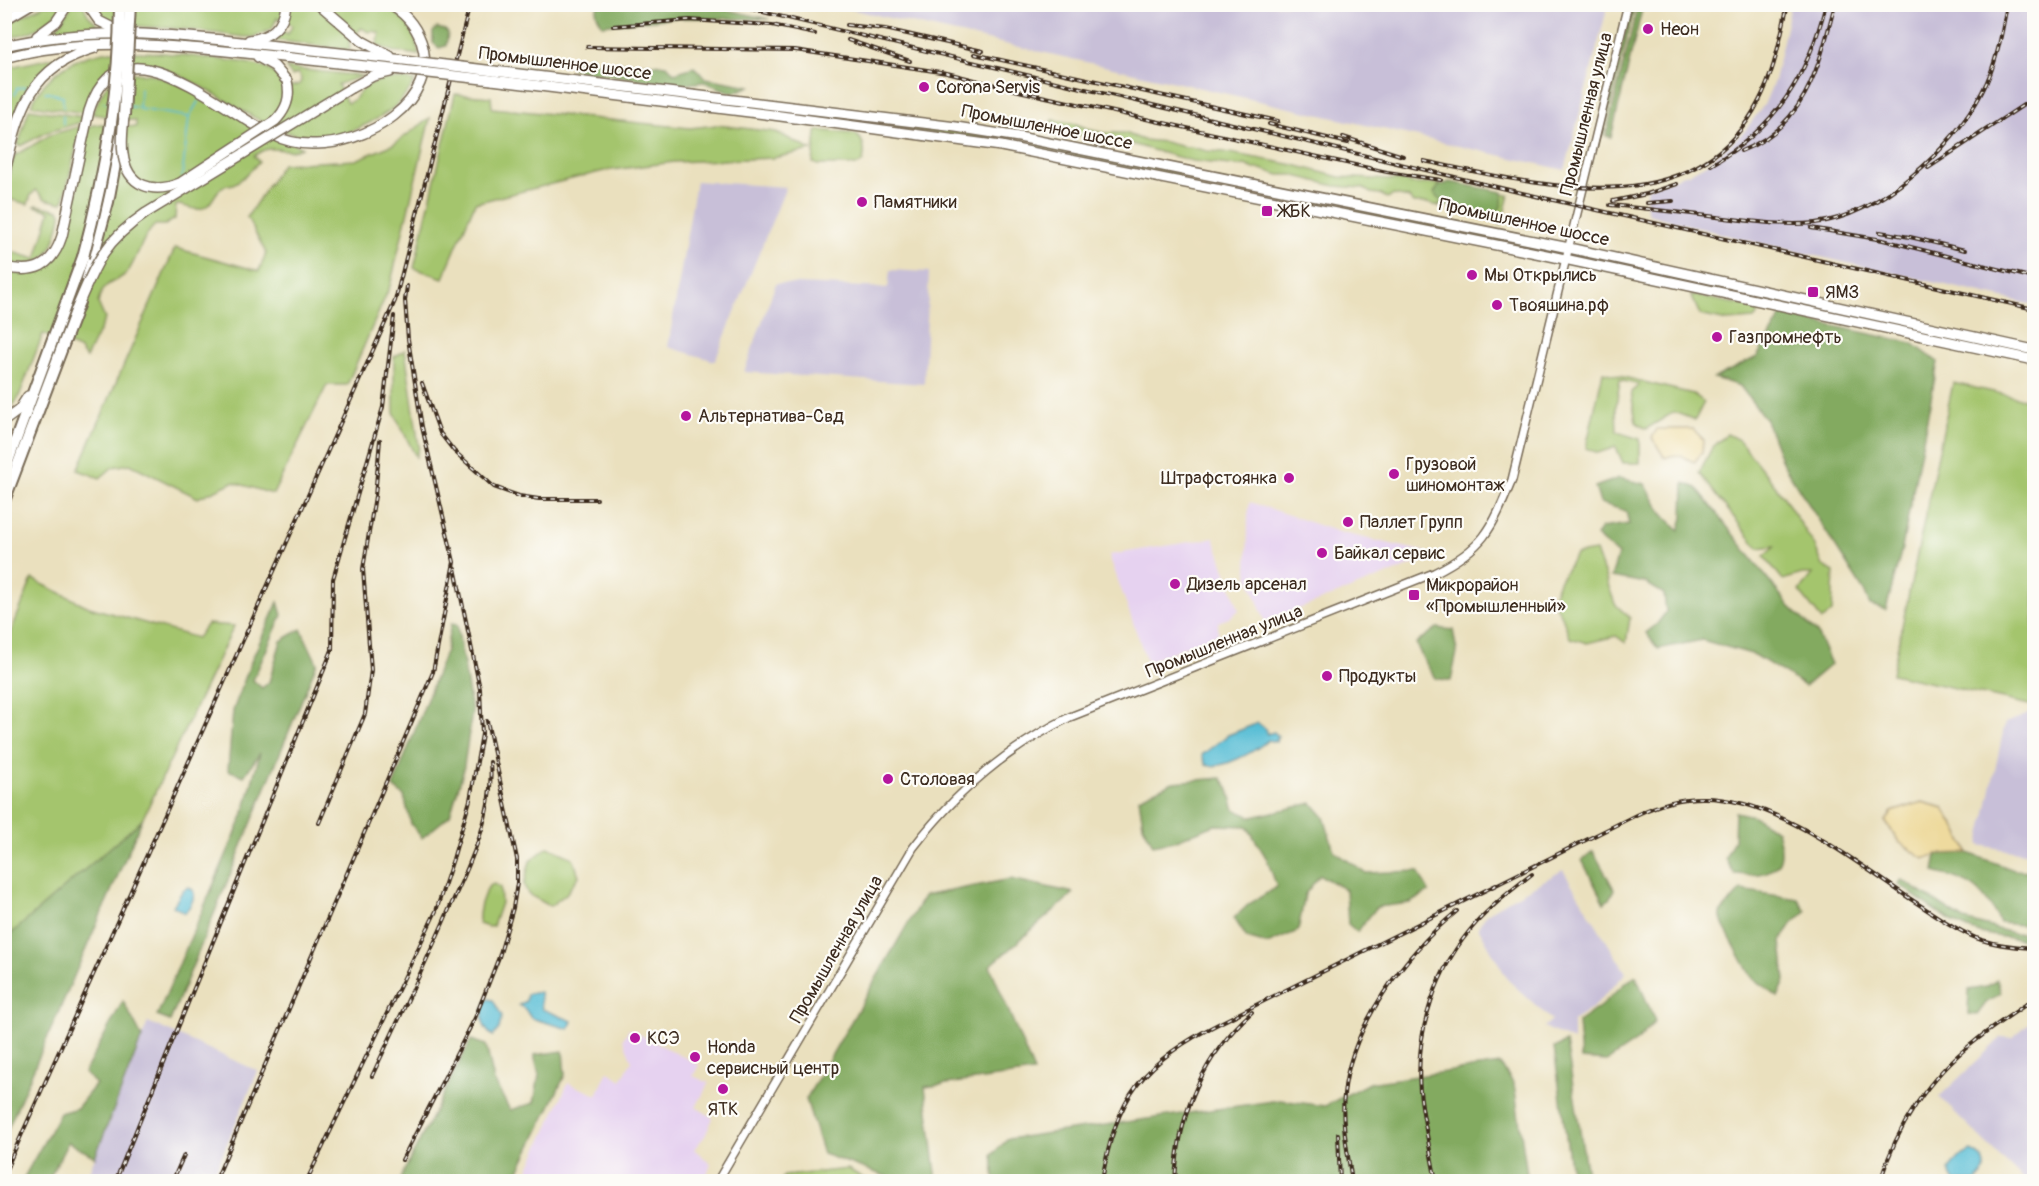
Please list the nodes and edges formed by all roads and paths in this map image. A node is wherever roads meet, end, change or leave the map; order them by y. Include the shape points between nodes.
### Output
1 (31, 4) edge
2 (68, 4) edge
3 (87, 4) edge
4 (120, 4) edge
5 (132, 4) edge
6 (286, 4) edge
7 (319, 4) edge
8 (388, 4) edge
9 (1628, 4) edge
10 (8, 17) edge
11 (132, 34) junction
12 (229, 40) junction
13 (15, 44) junction
14 (115, 44) junction
15 (4, 46) edge
16 (248, 53) junction
17 (4, 57) edge
18 (403, 65) junction
19 (493, 76) junction
20 (124, 116) junction
21 (873, 117) junction
22 (871, 129) junction
23 (1204, 174) junction
24 (4, 175) edge
25 (1201, 186) junction
26 (1569, 248) junction
27 (1566, 260) junction
28 (4, 267) edge
29 (76, 310) junction
30 (2034, 350) edge
31 (55, 352) junction
32 (2034, 360) edge
33 (4, 421) edge
34 (4, 472) edge
35 (4, 501) edge
36 (717, 1182) edge

1 - 10 main road
2 - 13 main road via 49,29
3 - 11 main road via 105,26
4 - 31 highway, bridge via 114,97 98,197
5 - 11 highway, bridge
6 - 12 main road via 278,26 260,38
7 - 18 main road via 362,41
8 - 28 main road via 407,18 418,35 424,54 421,83 399,113 346,140 311,144 273,135 184,82 157,71 130,68 110,75 98,89 89,111 57,249 36,268
9 - 26 street, Промышленная улица
11 - 12 main road, Промышленное шоссе
11 - 13 main road, Промышленное шоссе via 72,35
11 - 20 highway, bridge
12 - 18 main road, Промышленное шоссе
13 - 15 main road, Промышленное шоссе
14 - 16 main road, Промышленное шоссе
14 - 17 main road, Промышленное шоссе via 65,46
14 - 24 main road via 64,60 38,82 20,118
16 - 18 main road, Промышленное шоссе
16 - 20 main road, bridge via 274,66 287,81 285,109 275,121 180,183 163,188 144,186 133,178 122,151
18 - 19 main road, Промышленное шоссе, bridge
18 - 29 main road, bridge via 351,88 121,231 99,258
19 - 21 main road, Промышленное шоссе
19 - 22 main road, Промышленное шоссе
20 - 29 highway, bridge via 108,202
21 - 22 main road
21 - 23 main road, Промышленное шоссе via 1019,137
22 - 25 main road, Промышленное шоссе via 1001,146
23 - 25 main road
23 - 26 main road, Промышленное шоссе
25 - 27 main road, Промышленное шоссе
26 - 27 street, Промышленная улица
26 - 30 main road, Промышленное шоссе
27 - 32 main road, Промышленное шоссе
27 - 36 street, Промышленная улица via 1512,480 1499,514 1477,545 1458,561 1434,573 1070,717 1002,758 949,806 913,848
29 - 31 highway
31 - 33 main road via 24,404
31 - 34 highway
31 - 35 highway

